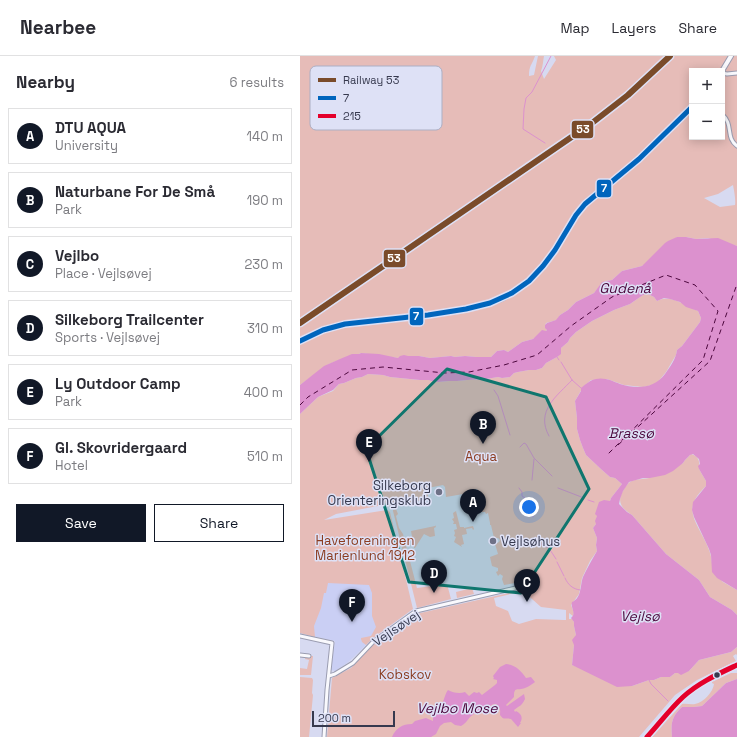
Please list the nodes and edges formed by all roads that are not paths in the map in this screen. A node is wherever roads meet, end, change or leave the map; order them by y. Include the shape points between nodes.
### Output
1 (731, 56) edge
2 (724, 68) edge
3 (725, 73) edge
4 (737, 73) edge
5 (689, 110) edge
6 (725, 117) edge
7 (737, 146) edge
8 (300, 341) edge
9 (520, 587) dead end
10 (300, 636) edge
11 (300, 655) edge
12 (309, 656) dead end
13 (737, 665) edge
14 (329, 676) junction
15 (324, 737) edge
16 (647, 737) edge

1 - 2 street
3 - 4 street
5 - 8 street via 640,158 585,204 545,264 531,279 506,297 484,305 443,313 340,325 317,332
6 - 7 street via 730,128 731,140
9 - 14 street, Vejlsøvej via 416,611 372,642 353,663
10 - 14 street via 332,643
11 - 12 street
13 - 16 main road via 691,690
14 - 15 street

